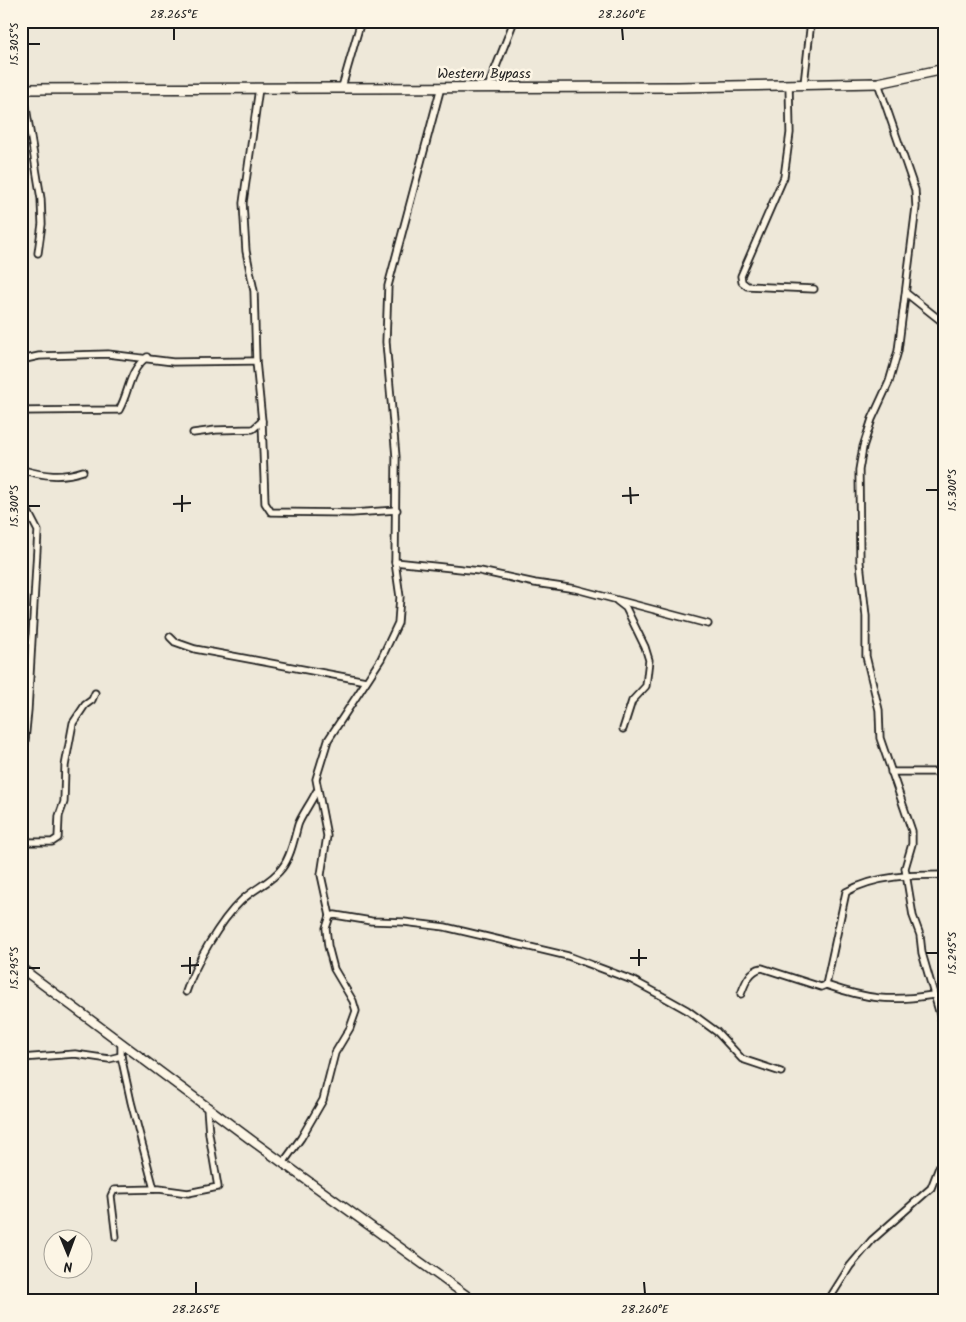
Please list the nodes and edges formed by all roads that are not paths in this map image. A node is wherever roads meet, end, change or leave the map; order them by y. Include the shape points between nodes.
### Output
1 (361, 21) edge
2 (514, 21) edge
3 (811, 21) edge
4 (945, 69) edge
5 (878, 83) junction
6 (789, 84) junction
7 (804, 84) junction
8 (342, 87) junction
9 (441, 87) junction
10 (488, 87) junction
11 (259, 88) junction
12 (22, 89) edge
13 (38, 253) dead end
14 (814, 289) dead end
15 (906, 293) junction
16 (945, 324) edge
17 (146, 357) junction
18 (21, 360) edge
19 (256, 361) junction
20 (21, 411) edge
21 (262, 421) junction
22 (193, 433) dead end
23 (22, 468) edge
24 (83, 471) dead end
25 (398, 510) junction
26 (395, 562) junction
27 (601, 595) junction
28 (708, 624) dead end
29 (170, 637) dead end
30 (366, 681) junction
31 (95, 693) dead end
32 (623, 729) dead end
33 (891, 772) junction
34 (945, 772) edge
35 (21, 782) edge
36 (316, 792) junction
37 (21, 842) edge
38 (906, 874) junction
39 (945, 874) edge
40 (330, 916) junction
41 (21, 968) edge
42 (826, 985) junction
43 (186, 992) dead end
44 (741, 994) dead end
45 (933, 995) junction
46 (945, 1032) edge
47 (120, 1043) junction
48 (120, 1056) junction
49 (21, 1058) edge
50 (781, 1072) dead end
51 (207, 1107) junction
52 (945, 1152) edge
53 (283, 1162) junction
54 (936, 1178) junction
55 (945, 1182) edge
56 (154, 1189) junction
57 (116, 1237) dead end
58 (474, 1301) edge
59 (828, 1301) edge

1 - 8 street
2 - 10 street
3 - 7 street
4 - 5 main road, Western Bypass
5 - 7 main road, Western Bypass
5 - 15 street via 915,190
6 - 7 main road, Western Bypass
6 - 10 main road, Western Bypass
6 - 14 street via 790,133 784,177 741,276 747,286
8 - 9 main road, Western Bypass
8 - 11 main road, Western Bypass
9 - 10 main road, Western Bypass
9 - 25 street via 388,286 386,342
11 - 12 main road, Western Bypass
11 - 19 street via 243,203 246,251 254,292
12 - 13 street via 41,199
15 - 16 street
15 - 33 street via 894,368 872,419 859,470 866,656 879,710 880,738
17 - 18 street via 108,354 39,356
17 - 19 street via 173,362
17 - 20 street via 131,374 119,410
19 - 21 street
21 - 22 street via 253,430
21 - 25 street via 265,503 271,512 352,514
23 - 24 street via 43,476
23 - 35 street via 22,500 38,531
25 - 26 street
26 - 27 street via 480,571
26 - 30 street via 400,597 398,623 381,660
27 - 28 street
27 - 32 street via 626,608 648,656 646,686 632,701
29 - 30 street via 195,649
30 - 36 street via 328,740 316,779
31 - 37 street via 73,723 58,838 52,842
33 - 34 street
33 - 38 street via 913,835
36 - 40 street via 327,836 321,875
36 - 43 street via 298,824 296,839 282,868 272,880 240,901 226,918
38 - 39 street
38 - 42 street via 846,892
38 - 45 street
40 - 50 street via 438,926 568,956 632,980 662,996 717,1032 742,1059
40 - 53 street via 326,928 334,969 356,1011 333,1058 323,1100
41 - 47 street
42 - 44 street via 762,968 756,969 748,978
42 - 45 street via 874,999 903,1000
45 - 46 street
47 - 48 street
47 - 51 street
48 - 49 street via 109,1059 75,1054
48 - 56 street
51 - 53 street
51 - 56 street via 218,1187 188,1193
52 - 54 street
53 - 58 street
54 - 55 street
54 - 59 street via 926,1194 872,1240 850,1266
56 - 57 street via 112,1192

